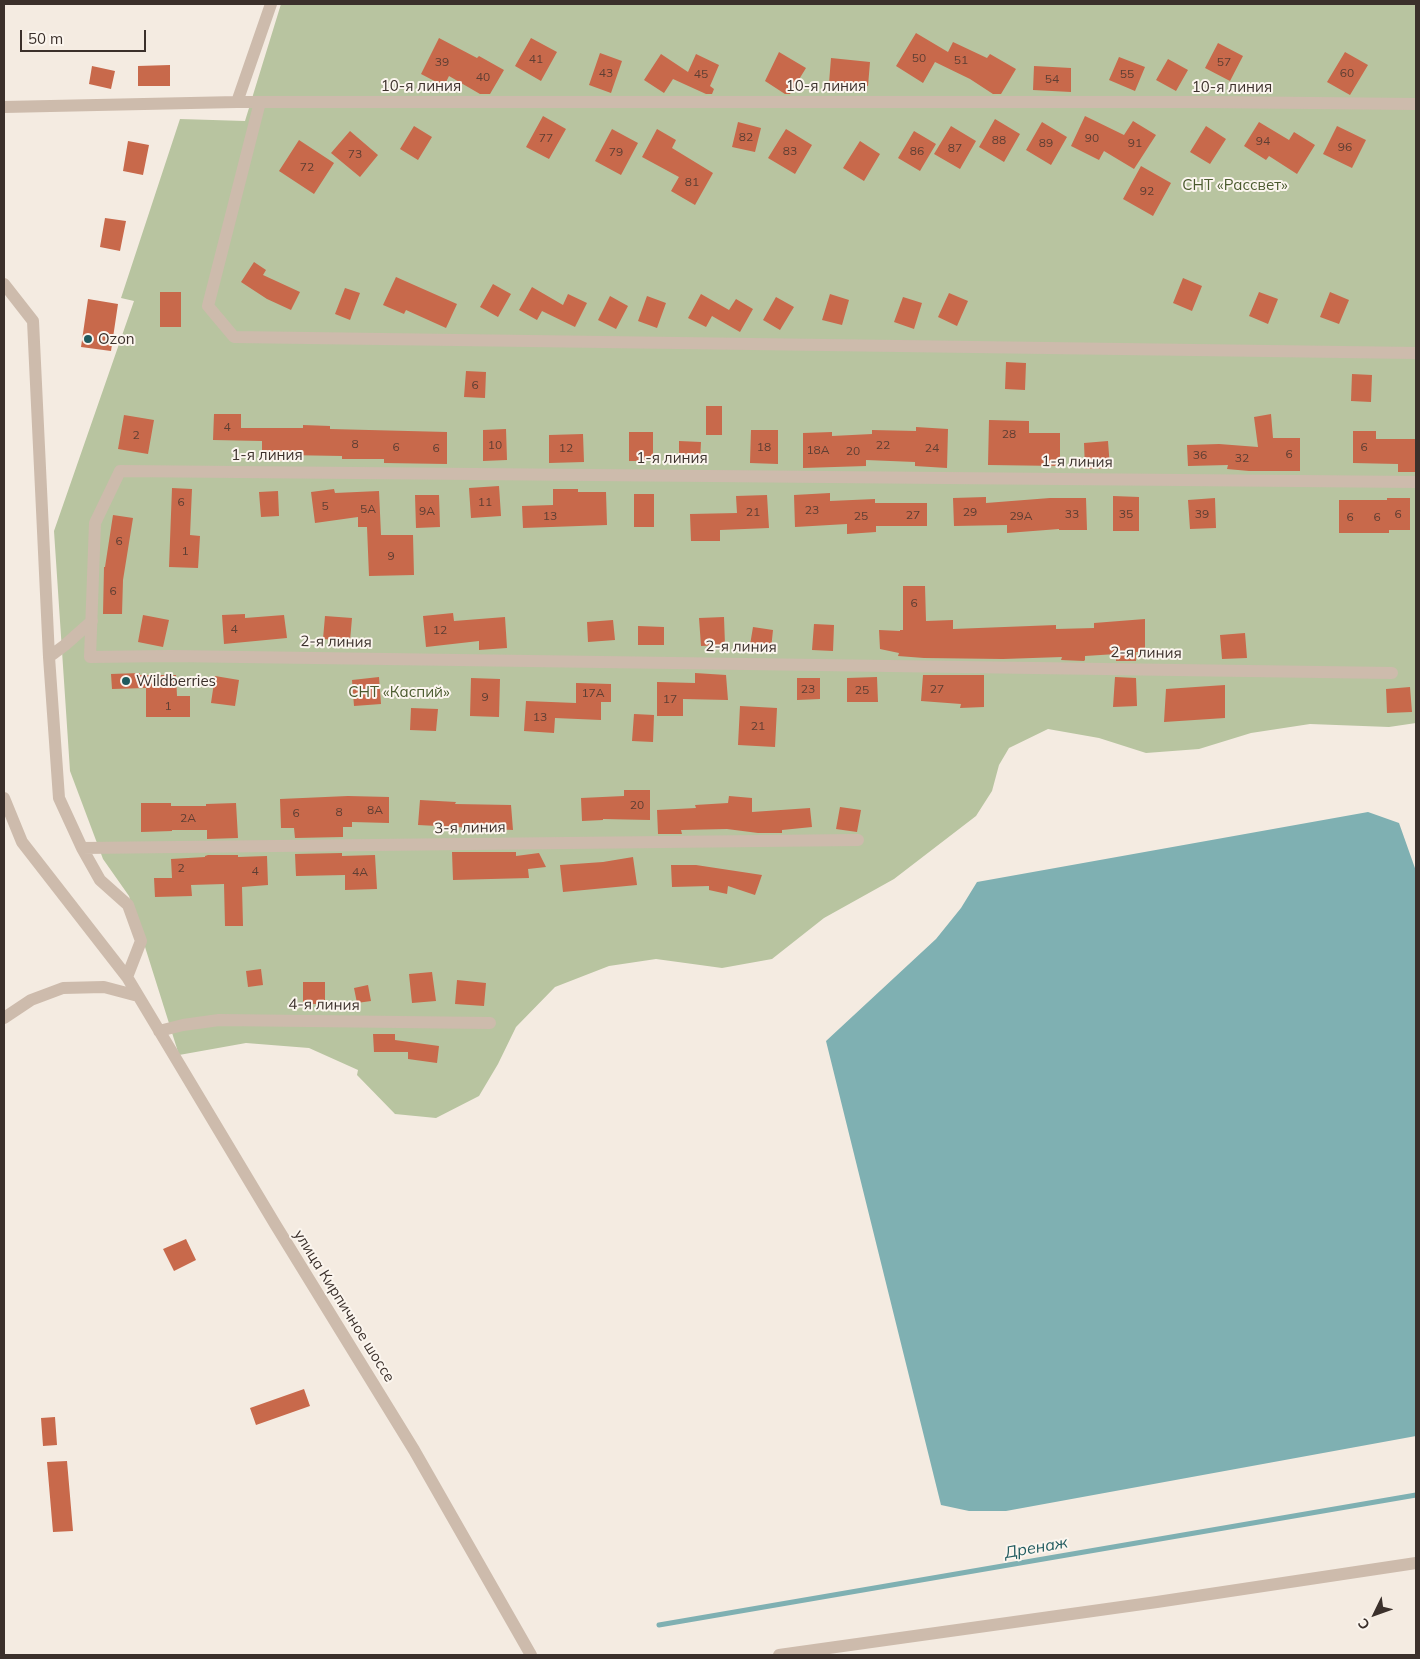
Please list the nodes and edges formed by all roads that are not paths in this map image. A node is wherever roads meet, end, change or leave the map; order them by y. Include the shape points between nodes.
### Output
1 (271, 4) edge
2 (237, 102) junction
3 (260, 102) junction
4 (1416, 104) edge
5 (4, 107) edge
6 (4, 284) edge
7 (1416, 353) edge
8 (1416, 482) edge
9 (92, 621) junction
10 (49, 657) junction
11 (90, 657) joint
12 (1392, 673) dead end
13 (4, 798) edge
14 (858, 840) dead end
15 (82, 848) junction
16 (127, 977) junction
17 (138, 996) junction
18 (4, 1018) edge
19 (490, 1023) dead end
20 (159, 1031) junction
21 (1416, 1563) edge
22 (531, 1655) edge
23 (779, 1655) edge

1 - 2 street
2 - 3 street, 10-я линия
2 - 5 street, 10-я линия
3 - 4 street, 10-я линия
3 - 7 street via 208,306 234,336
6 - 10 street via 33,321
8 - 9 street, 1-я линия via 120,471 95,523
9 - 10 street
9 - 11 street, 1-я линия
10 - 15 street via 59,798
11 - 12 street, 2-я линия
13 - 16 street, улица Кирпичное шоссе via 22,842
14 - 15 street, 3-я линия
15 - 16 street via 100,880 128,905 141,941
16 - 17 street, улица Кирпичное шоссе
17 - 18 street via 104,987 63,988 31,1000
17 - 20 street, улица Кирпичное шоссе
19 - 20 street, 4-я линия via 219,1020
20 - 22 street, улица Кирпичное шоссе via 414,1450
21 - 23 street

